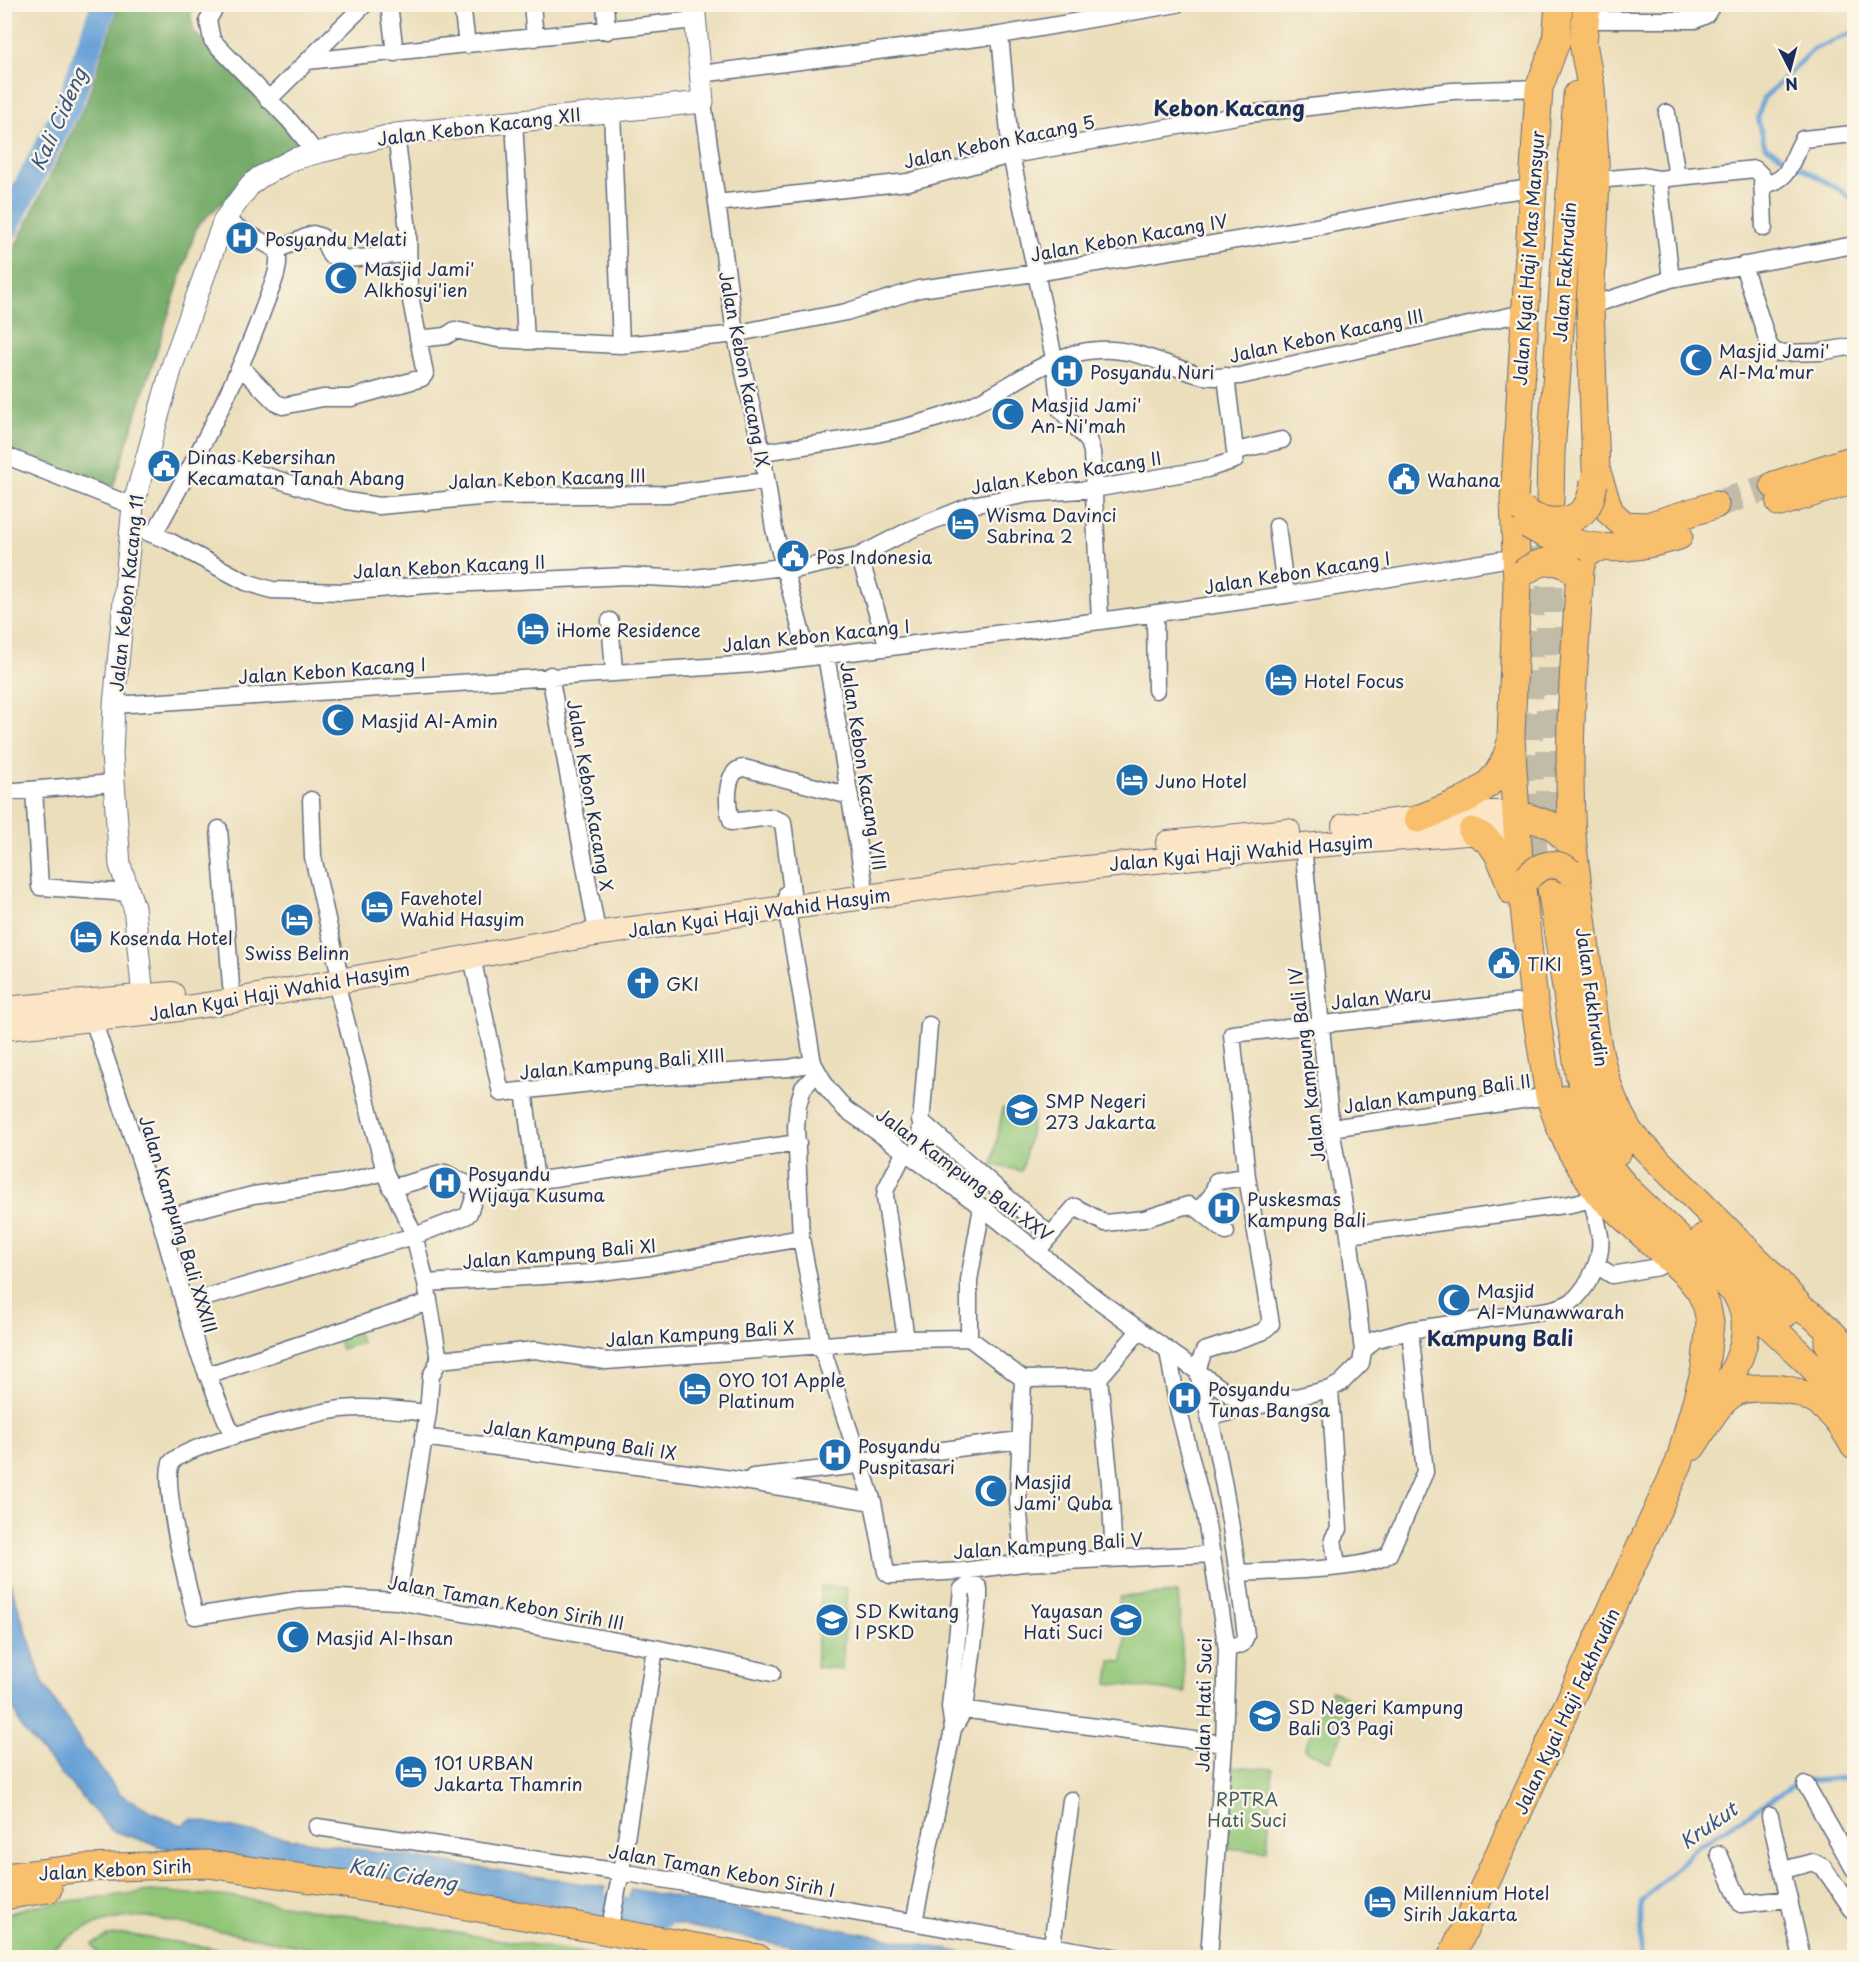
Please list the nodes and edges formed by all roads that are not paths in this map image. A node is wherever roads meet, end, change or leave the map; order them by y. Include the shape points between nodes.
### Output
1 (217, 4) edge
2 (365, 4) edge
3 (389, 4) edge
4 (462, 4) edge
5 (531, 4) edge
6 (605, 4) edge
7 (1177, 4) edge
8 (1559, 4) edge
9 (1713, 4) edge
10 (694, 12) edge
11 (1585, 22) edge
12 (607, 31) junction
13 (1000, 35) junction
14 (535, 38) junction
15 (1556, 42) junction
16 (467, 45) junction
17 (394, 53) junction
18 (307, 61) junction
19 (700, 74) junction
20 (1539, 88) junction
21 (268, 100) junction
22 (704, 102) junction
23 (612, 110) junction
24 (1667, 112) dead end
25 (514, 120) junction
26 (396, 134) junction
27 (1854, 134) edge
28 (316, 153) junction
29 (1011, 155) junction
30 (260, 177) joint
31 (1677, 177) junction
32 (1659, 179) junction
33 (1596, 180) junction
34 (1762, 185) junction
35 (1532, 188) junction
36 (717, 202) junction
37 (224, 220) junction
38 (1764, 228) dead end
39 (1854, 245) edge
40 (277, 250) junction
41 (408, 254) junction
42 (1743, 265) junction
43 (1035, 273) junction
44 (1671, 279) junction
45 (1590, 306) junction
46 (1523, 313) junction
47 (735, 333) junction
48 (418, 339) junction
49 (526, 341) junction
50 (621, 345) junction
51 (1854, 346) edge
52 (1054, 358) junction
53 (242, 367) junction
54 (1226, 376) junction
55 (1282, 440) dead end
56 (1235, 451) junction
57 (762, 452) junction
58 (4, 455) edge
59 (1854, 459) edge
60 (190, 470) junction
61 (1595, 476) junction
62 (1854, 480) edge
63 (766, 481) junction
64 (1094, 489) junction
65 (1526, 508) junction
66 (133, 516) junction
67 (1277, 526) dead end
68 (162, 538) junction
69 (1588, 546) junction
70 (859, 556) junction
71 (783, 569) junction
72 (1519, 569) junction
73 (1576, 573) junction
74 (1286, 595) junction
75 (1155, 613) junction
76 (610, 621) dead end
77 (1100, 621) junction
78 (888, 647) junction
79 (826, 655) junction
80 (808, 657) junction
81 (614, 671) junction
82 (550, 675) junction
83 (1156, 690) dead end
84 (114, 705) junction
85 (1511, 737) junction
86 (113, 783) junction
87 (34, 790) junction
88 (4, 792) edge
89 (850, 796) junction
90 (311, 800) dead end
91 (1418, 819) junction
92 (1517, 821) junction
93 (219, 830) dead end
94 (1472, 831) junction
95 (1303, 846) junction
96 (1551, 876) junction
97 (864, 882) junction
98 (130, 893) junction
99 (789, 898) junction
100 (711, 910) junction
101 (595, 921) junction
102 (1526, 921) junction
103 (471, 957) junction
104 (337, 975) junction
105 (231, 986) junction
106 (143, 997) junction
107 (1534, 1001) junction
108 (4, 1009) edge
109 (93, 1020) junction
110 (1319, 1023) junction
111 (929, 1025) dead end
112 (4, 1028) edge
113 (815, 1068) junction
114 (524, 1090) junction
115 (1549, 1096) junction
116 (920, 1120) junction
117 (1331, 1128) junction
118 (798, 1143) junction
119 (912, 1156) junction
120 (1247, 1177) junction
121 (388, 1180) junction
122 (536, 1180) junction
123 (477, 1189) junction
124 (1595, 1196) junction
125 (982, 1207) junction
126 (1199, 1210) junction
127 (160, 1219) junction
128 (1226, 1232) dead end
129 (414, 1235) junction
130 (1349, 1235) junction
131 (801, 1238) junction
132 (1044, 1243) junction
133 (1669, 1257) junction
134 (1596, 1265) junction
135 (426, 1283) junction
136 (1737, 1296) junction
137 (429, 1302) junction
138 (184, 1304) junction
139 (1707, 1307) joint
140 (1802, 1309) junction
141 (1140, 1330) junction
142 (1410, 1330) junction
143 (969, 1338) junction
144 (906, 1339) junction
145 (821, 1345) junction
146 (1168, 1351) junction
147 (1363, 1351) junction
148 (1854, 1355) edge
149 (439, 1360) junction
150 (1197, 1370) junction
151 (207, 1375) junction
152 (1023, 1378) junction
153 (1099, 1378) junction
154 (1854, 1381) edge
155 (1854, 1387) edge
156 (1330, 1389) junction
157 (1247, 1407) junction
158 (428, 1413) junction
159 (1854, 1413) edge
160 (1210, 1417) junction
161 (1708, 1423) junction
162 (233, 1437) junction
163 (423, 1437) junction
164 (1019, 1440) junction
165 (1854, 1446) edge
166 (861, 1463) junction
167 (1679, 1463) junction
168 (731, 1479) junction
169 (873, 1502) junction
170 (1212, 1554) junction
171 (1114, 1558) junction
172 (1023, 1563) junction
173 (1337, 1566) junction
174 (1239, 1574) junction
175 (397, 1601) junction
176 (655, 1648) junction
177 (1227, 1649) junction
178 (772, 1673) dead end
179 (958, 1708) junction
180 (1224, 1744) junction
181 (1806, 1785) dead end
182 (1071, 1800) dead end
183 (1770, 1816) dead end
184 (317, 1827) dead end
185 (1719, 1854) dead end
186 (1854, 1869) edge
187 (1784, 1870) junction
188 (4, 1877) edge
189 (620, 1880) junction
190 (4, 1896) edge
191 (1790, 1899) junction
192 (1854, 1912) edge
193 (914, 1922) junction
194 (610, 1925) junction
195 (1052, 1946) junction
196 (690, 1958) edge
197 (758, 1958) edge
198 (1120, 1958) edge
199 (1209, 1958) edge
200 (1451, 1958) edge
201 (1802, 1958) edge

1 - 21 street via 208,20 212,40
2 - 18 street
3 - 17 street
4 - 16 street
5 - 14 street
6 - 12 street
7 - 13 street
8 - 15 main road, Jalan Kyai Haji Mas Mansyur
9 - 11 street via 1706,15 1695,20
10 - 12 street
10 - 19 street, Jalan Kebon Kacang IX
11 - 33 main road
11 - 65 main road, Jalan Fakhrudin via 1551,453
12 - 14 street
13 - 19 street
13 - 29 street
14 - 16 street
15 - 20 main road, Jalan Kyai Haji Mas Mansyur
15 - 65 main road, Jalan Fakhrudin via 1559,109 1540,300
16 - 17 street
17 - 18 street
18 - 21 street
19 - 22 street, Jalan Kebon Kacang IX
20 - 29 street, Jalan Kebon Kacang 5 via 1452,91 1259,112
20 - 35 main road, Jalan Kyai Haji Mas Mansyur
21 - 28 street
22 - 23 street, Jalan Kebon Kacang XII
22 - 36 street, Jalan Kebon Kacang IX
23 - 25 street, Jalan Kebon Kacang XII
23 - 50 street
24 - 31 street
25 - 26 street, Jalan Kebon Kacang XII
25 - 49 street
26 - 28 street, Jalan Kebon Kacang XII
26 - 41 street
27 - 34 street via 1803,139 1786,175 1777,183
28 - 30 street, Jalan Kebon Kacang XII via 294,159
29 - 36 street, Jalan Kebon Kacang 5 via 908,182
29 - 43 street
30 - 37 street, Jalan Kebon Kacang 11
31 - 32 street
31 - 34 street via 1755,170 1761,173
32 - 33 street via 1643,176
32 - 44 street
33 - 45 main road
34 - 38 street
35 - 43 street, Jalan Kebon Kacang IV
35 - 46 main road, Jalan Kyai Haji Mas Mansyur
36 - 47 street, Jalan Kebon Kacang IX
37 - 40 street
37 - 66 street, Jalan Kebon Kacang 11 via 173,363
39 - 42 street
40 - 41 street via 313,234 322,237 330,255 346,259
40 - 53 street via 277,270
41 - 48 street via 409,290
42 - 44 street
42 - 51 street via 1768,345 1776,353
43 - 47 street, Jalan Kebon Kacang IV via 919,289 856,310
43 - 52 street
44 - 45 street
45 - 61 main road
46 - 54 street, Jalan Kebon Kacang III
46 - 65 main road, Jalan Kyai Haji Mas Mansyur
47 - 50 street, Jalan Kebon Kacang IV
47 - 57 street, Jalan Kebon Kacang IX
48 - 49 street, Jalan Kebon Kacang IV via 446,336 455,330
48 - 53 street via 425,374 422,378 351,398 323,398 283,406
49 - 50 street, Jalan Kebon Kacang IV
52 - 54 street, Jalan Kebon Kacang III via 1098,350 1118,351 1202,376
52 - 57 street, Jalan Kebon Kacang III via 979,401 939,418
52 - 64 street via 1060,409 1089,442
53 - 60 street
54 - 56 street
55 - 56 street, Jalan Kebon Kacang II
56 - 64 street, Jalan Kebon Kacang II via 1233,461 1207,469
57 - 63 street, Jalan Kebon Kacang IX
58 - 66 street, Jalan Kebon Kacang II
59 - 62 main road via 1777,494
60 - 63 street, Jalan Kebon Kacang III via 247,470 347,501 380,506 491,496 668,494
60 - 68 street
61 - 65 main road, bridge via 1589,504 1571,518 1537,519
61 - 69 main road via 1610,512 1624,525 1647,526 1719,513 1642,546
63 - 71 street, Jalan Kebon Kacang IX
64 - 70 street, Jalan Kebon Kacang II via 1028,494 972,506 910,530
64 - 77 street
65 - 69 main road, bridge via 1544,534
65 - 72 main road, Jalan Fakhrudin
66 - 68 street, Jalan Kebon Kacang II
66 - 84 street, Jalan Kebon Kacang 11
67 - 74 street
68 - 71 street, Jalan Kebon Kacang II via 246,582 272,590 343,592 626,576 686,579
69 - 73 main road, Jalan Fakhrudin
70 - 71 street, Jalan Kebon Kacang II
70 - 78 street
71 - 80 street, Jalan Kebon Kacang IX
72 - 73 main road, bridge via 1545,561 1558,562
72 - 74 street, Jalan Kebon Kacang I
72 - 85 main road, Jalan Fakhrudin
73 - 96 main road, Jalan Fakhrudin via 1571,694
74 - 75 street, Jalan Kebon Kacang I
75 - 77 street, Jalan Kebon Kacang I
75 - 83 street
76 - 81 street
77 - 78 street, Jalan Kebon Kacang I
78 - 79 street, Jalan Kebon Kacang I
79 - 80 street, Jalan Kebon Kacang I
79 - 89 street, Jalan Kebon Kacang VIII
80 - 81 street, Jalan Kebon Kacang I via 754,664
81 - 82 street, Jalan Kebon Kacang I
82 - 84 street, Jalan Kebon Kacang I
82 - 101 street, Jalan Kebon Kacang X
84 - 86 street, Jalan Kebon Kacang 11
85 - 91 main road via 1500,773 1490,783 1466,799
85 - 92 main road, Jalan Fakhrudin
86 - 87 street
86 - 98 street, Jalan Kebon Kacang 11 via 120,866
87 - 88 street
87 - 98 street via 39,886
89 - 97 street, Jalan Kebon Kacang VIII
89 - 99 street, Jalan Kampung Bali XXV via 744,768 731,775 728,798 732,822 770,817 783,822
90 - 104 street via 313,857
91 - 92 main road, Jalan Kyai Haji Wahid Hasyim via 1496,812
91 - 97 main road, Jalan Kyai Haji Wahid Hasyim via 1215,837
92 - 94 main road, Jalan Kyai Haji Wahid Hasyim
92 - 96 main road, Jalan Fakhrudin
92 - 96 main road via 1552,826
93 - 105 street
94 - 95 main road, Jalan Kyai Haji Wahid Hasyim
94 - 102 main road via 1495,845 1516,909
95 - 99 main road, Jalan Kyai Haji Wahid Hasyim
95 - 110 street, Jalan Kampung Bali IV
96 - 102 main road, Jalan Fakhrudin
96 - 136 main road, Jalan Fakhrudin via 1550,1012 1563,1089 1581,1130 1630,1192
96 - 140 main road, Jalan Fakhrudin via 1616,1109 1630,1133
96 - 155 main road, Jalan Fakhrudin via 1579,1074 1600,1126 1643,1179 1792,1320
97 - 99 main road, Jalan Kyai Haji Wahid Hasyim
98 - 106 street, Jalan Kebon Kacang 11
99 - 100 main road, Jalan Kyai Haji Wahid Hasyim
99 - 113 street, Jalan Kampung Bali XXV
100 - 101 main road, Jalan Kyai Haji Wahid Hasyim
100 - 103 main road, Jalan Kyai Haji Wahid Hasyim
101 - 104 main road, Jalan Kyai Haji Wahid Hasyim
102 - 107 main road, Jalan Fakhrudin
103 - 104 main road, Jalan Kyai Haji Wahid Hasyim
103 - 114 street, Jalan Kampung Bali XIII via 500,1091
104 - 105 main road, Jalan Kyai Haji Wahid Hasyim
104 - 109 main road, Jalan Kyai Haji Wahid Hasyim via 222,1003
104 - 121 street
105 - 106 main road, Jalan Kyai Haji Wahid Hasyim
106 - 108 main road, Jalan Kyai Haji Wahid Hasyim
107 - 110 street, Jalan Waru
107 - 115 main road, Jalan Fakhrudin
109 - 112 main road, Jalan Kyai Haji Wahid Hasyim
109 - 127 street, Jalan Kampung Bali XXXIII
110 - 117 street, Jalan Kampung Bali IV
110 - 120 street, Jalan Waru via 1232,1034
111 - 116 street
113 - 114 street, Jalan Kampung Bali XIII via 627,1079
113 - 118 street via 798,1105
113 - 119 street, Jalan Kampung Bali XXV via 826,1088 854,1118
114 - 122 street
115 - 117 street, Jalan Kampung Bali II
115 - 124 main road, Jalan Fakhrudin
116 - 119 street
116 - 132 street
117 - 130 street, Jalan Kampung Bali IV
118 - 122 street
118 - 131 street
119 - 125 street, Jalan Kampung Bali XXV
119 - 144 street via 886,1189 885,1197
120 - 126 street via 1217,1181 1212,1195
120 - 150 street via 1271,1324 1262,1332 1204,1351
121 - 123 street via 445,1173
121 - 127 street via 252,1195
121 - 129 street
122 - 123 street
123 - 129 street via 468,1215
124 - 130 street
124 - 133 main road, Jalan Fakhrudin
124 - 134 street via 1600,1237
125 - 132 street, Jalan Kampung Bali XXV
125 - 143 street via 969,1280
126 - 128 street
126 - 132 street via 1188,1205 1144,1219 1105,1223 1075,1207
127 - 138 street, Jalan Kampung Bali XXXIII
129 - 135 street
129 - 138 street
130 - 147 street, Jalan Kampung Bali IV
131 - 135 street, Jalan Kampung Bali XI via 592,1273
131 - 145 street
132 - 141 street, Jalan Kampung Bali XXV
133 - 134 street via 1658,1267 1612,1275
133 - 139 main road, Jalan Fakhrudin via 1700,1291
134 - 142 street via 1574,1300 1564,1306
135 - 137 street
136 - 159 main road, Jalan Fakhrudin via 1812,1365
136 - 161 main road via 1745,1308 1746,1338
137 - 149 street
137 - 151 street
138 - 151 street, Jalan Kampung Bali XXXIII
139 - 167 main road, Jalan Kyai Haji Fakhrudin via 1705,1369
140 - 148 main road, Jalan Fakhrudin
140 - 154 main road via 1806,1320 1833,1349
141 - 146 street, Jalan Kampung Bali XXV
141 - 153 street
142 - 147 street via 1374,1340
142 - 173 street via 1425,1472 1389,1554 1377,1561
143 - 144 street, Jalan Kampung Bali X
143 - 152 street
144 - 145 street, Jalan Kampung Bali X
145 - 149 street, Jalan Kampung Bali X via 606,1361 535,1350
145 - 166 street
146 - 150 street, Jalan Kampung Bali XXV
146 - 170 street, Jalan Hati Suci
147 - 156 street via 1361,1363
149 - 158 street via 431,1376
150 - 157 street, Jalan Kampung Bali XXV
150 - 160 street
151 - 162 street, Jalan Kampung Bali XXXIII
152 - 153 street
152 - 164 street
153 - 171 street
156 - 157 street
156 - 173 street
157 - 160 street
158 - 162 street via 376,1408 324,1411 243,1431
158 - 163 street
160 - 174 street
161 - 165 main road, Jalan Kyai Haji Fakhrudin via 1733,1393 1783,1388 1815,1399
161 - 167 main road, Jalan Kyai Haji Fakhrudin
162 - 175 street, Jalan Taman Kebon Sirih III via 178,1455 170,1467 173,1511 195,1616 298,1600
163 - 168 street, Jalan Kampung Bali IX
163 - 175 street
164 - 166 street, Jalan Kampung Bali IX
164 - 172 street
166 - 168 street, Jalan Kampung Bali IX
166 - 169 street
167 - 200 main road, Jalan Kyai Haji Fakhrudin
168 - 169 street, Jalan Kampung Bali IX
169 - 172 street, Jalan Kampung Bali V via 888,1573 963,1571
170 - 171 street, Jalan Kampung Bali V
170 - 177 street, Jalan Hati Suci
171 - 172 street, Jalan Kampung Bali V
173 - 174 street
174 - 177 street via 1246,1636 1242,1644
175 - 176 street, Jalan Taman Kebon Sirih III
176 - 178 street, Jalan Taman Kebon Sirih III
176 - 189 street
177 - 180 street, Jalan Hati Suci
179 - 179 street via 962,1589 973,1583 979,1599
179 - 180 street
179 - 193 street
180 - 199 street, Jalan Hati Suci
181 - 186 street
182 - 195 street
183 - 187 street
184 - 189 street, Jalan Taman Kebon Sirih I
185 - 191 street via 1741,1904
187 - 191 street
187 - 192 street via 1814,1862 1823,1867
188 - 194 main road, Jalan Kebon Sirih via 84,1868 208,1864
189 - 193 street, Jalan Taman Kebon Sirih I
189 - 194 street
190 - 196 main road, Jalan Kebon Sirih via 120,1878 208,1878 257,1883
191 - 201 street
193 - 195 street, Jalan Taman Kebon Sirih I
194 - 197 main road, Jalan Kebon Sirih
195 - 198 street, Jalan Taman Kebon Sirih I

